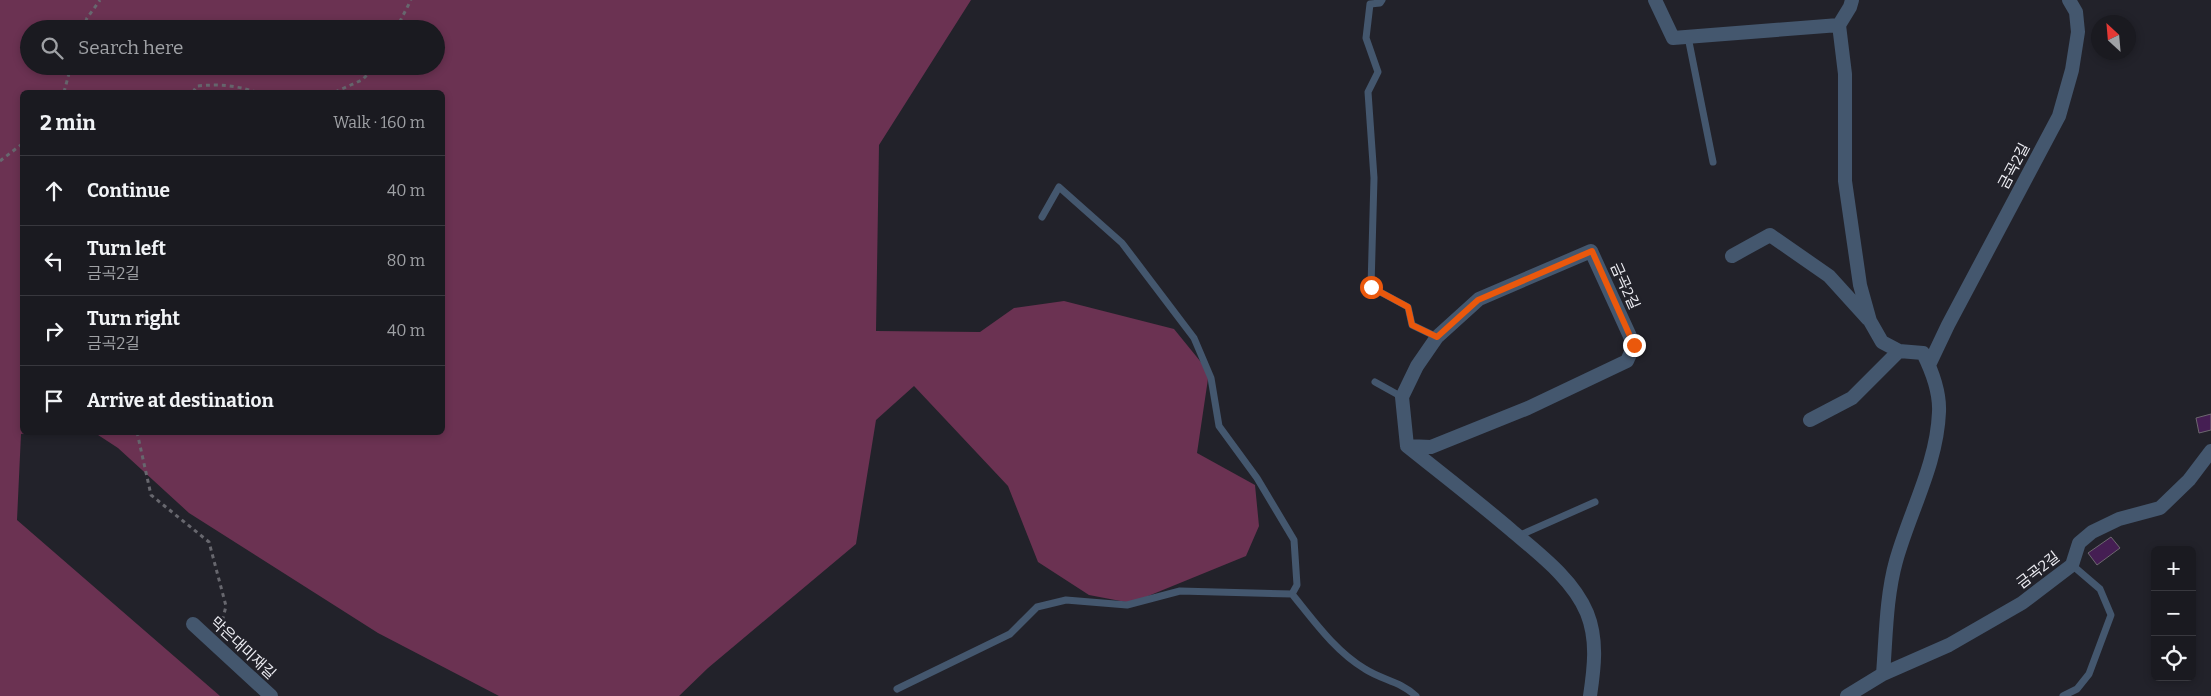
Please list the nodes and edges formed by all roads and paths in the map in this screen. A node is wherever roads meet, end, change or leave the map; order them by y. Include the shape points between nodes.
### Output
1 (100, 0) edge
2 (411, 0) edge
3 (1382, 0) edge
4 (1655, 0) edge
5 (1852, 0) edge
6 (2069, 0) edge
7 (86, 20) edge
8 (401, 20) edge
9 (1839, 25) junction
10 (1688, 36) junction
11 (69, 75) edge
12 (367, 75) edge
13 (65, 90) edge
14 (194, 90) edge
15 (250, 90) edge
16 (340, 90) edge
17 (20, 146) edge
18 (0, 161) edge
19 (1713, 162) dead end
20 (1042, 217) dead end
21 (1732, 256) dead end
22 (1870, 321) junction
23 (1437, 337) junction
24 (1899, 351) junction
25 (1929, 366) junction
26 (1375, 382) dead end
27 (1402, 397) junction
28 (1810, 420) dead end
29 (138, 435) edge
30 (1407, 446) junction
31 (2211, 451) edge
32 (1595, 502) dead end
33 (1518, 536) junction
34 (2072, 565) junction
35 (1292, 594) junction
36 (193, 624) dead end
37 (214, 644) junction
38 (1883, 674) junction
39 (897, 690) dead end
40 (271, 696) edge
41 (1416, 696) edge
42 (1590, 696) edge
43 (1847, 696) edge
44 (2063, 696) edge

1 - 7 path
2 - 8 path
3 - 23 lane via 1370,4 1366,38 1378,72 1368,92 1374,178 1371,287 1408,307 1412,325
4 - 10 street via 1673,38
5 - 9 street
6 - 25 street, 금곡2길 via 2076,12 2078,32 2072,70 2059,116
9 - 10 street
9 - 22 street via 1845,74 1845,181 1860,285
10 - 19 lane
11 - 13 path
12 - 16 path
14 - 15 path via 197,86 224,84
17 - 18 path
20 - 35 lane via 1059,187 1122,243 1194,338 1211,378 1219,426 1257,478 1294,540 1297,585
21 - 22 street via 1770,235 1830,276
22 - 24 street via 1882,342
23 - 27 street, 금곡2길 via 1417,366
23 - 30 street, 금곡2길 via 1478,300 1592,251 1634,345 1627,361 1528,408 1431,447
24 - 25 street via 1924,354
24 - 28 street via 1852,398
25 - 38 street via 1940,411 1922,490 1896,562 1888,608
26 - 27 lane
27 - 30 street
29 - 37 path via 151,494 209,542 226,606
30 - 33 street
31 - 34 street, 금곡2길 via 2189,480 2160,508 2119,519 2092,532 2079,543
32 - 33 lane
33 - 42 street via 1571,586 1587,613 1594,638
34 - 38 street, 금곡2길 via 2022,603 1949,645
34 - 44 lane via 2100,589 2112,614 2089,674 2076,689
35 - 39 lane via 1180,591 1127,605 1066,600 1037,608 1010,634
35 - 41 lane via 1334,645 1365,669 1405,686
36 - 37 street, 막은대미재길
37 - 40 street, 막은대미재길
38 - 43 street, 금곡2길

